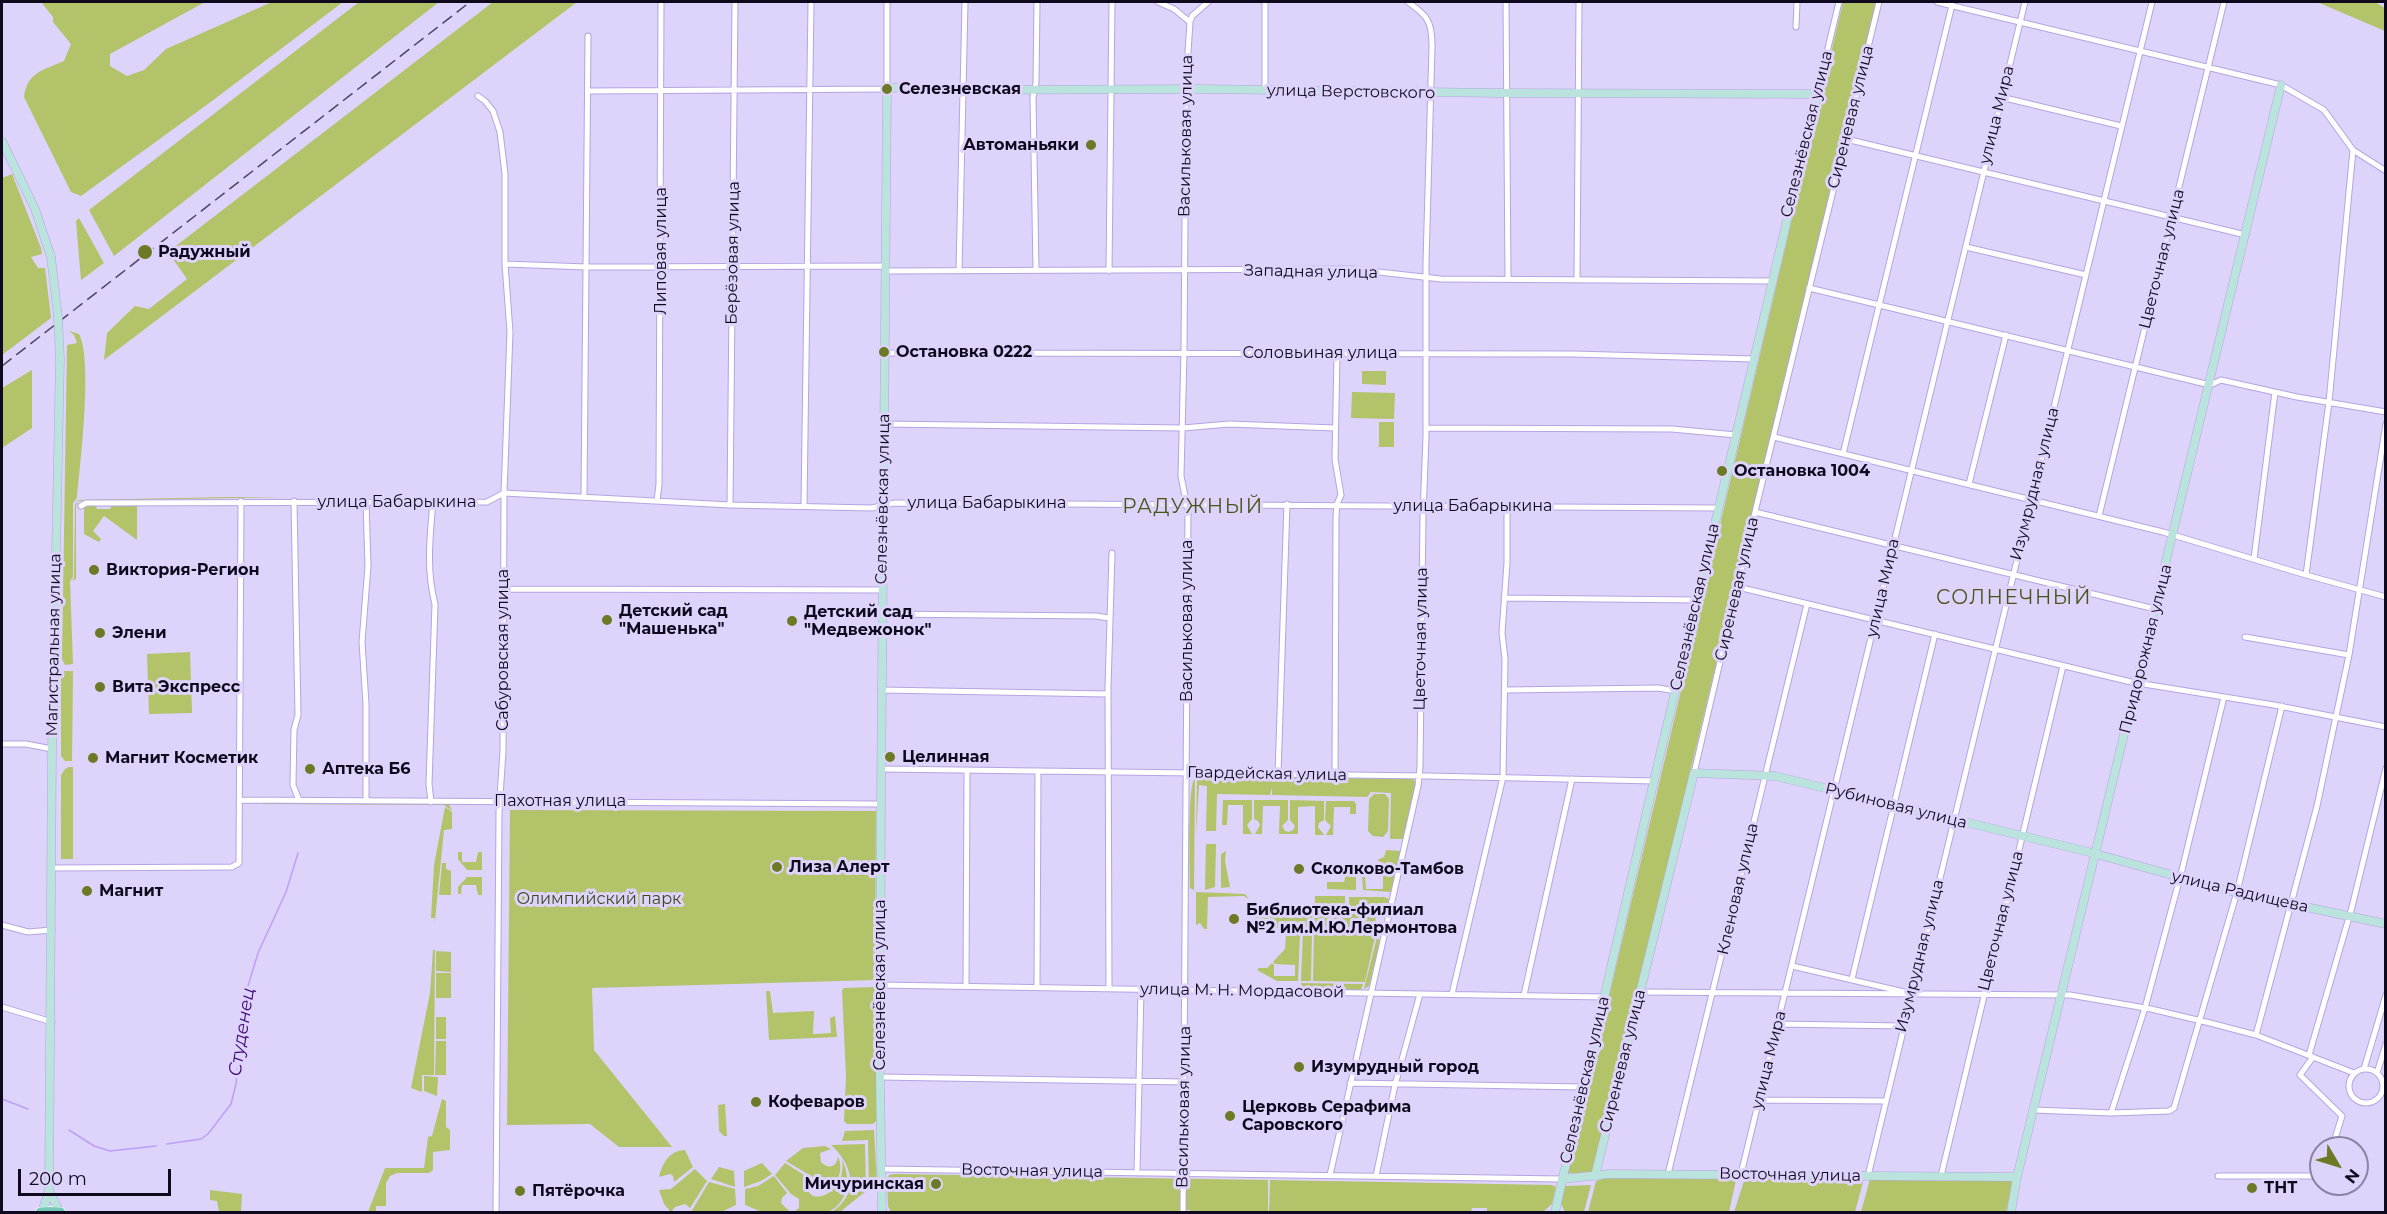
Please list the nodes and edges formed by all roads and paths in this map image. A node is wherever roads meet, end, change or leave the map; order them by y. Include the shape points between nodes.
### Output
1 (661, 2) edge
2 (735, 2) edge
3 (811, 2) edge
4 (887, 2) edge
5 (965, 2) edge
6 (1037, 2) edge
7 (1112, 2) edge
8 (1158, 2) edge
9 (1208, 2) edge
10 (1265, 2) edge
11 (1408, 2) edge
12 (1506, 2) edge
13 (1579, 2) edge
14 (1797, 2) edge
15 (1839, 2) edge
16 (1880, 2) edge
17 (1937, 2) edge
18 (2025, 2) edge
19 (2152, 2) edge
20 (2224, 2) edge
21 (1952, 5) junction
22 (2020, 21) junction
23 (1190, 22) junction
24 (1796, 27) dead end
25 (588, 36) dead end
26 (2140, 51) junction
27 (2208, 68) junction
28 (2281, 85) junction
29 (886, 89) junction
30 (1110, 89) junction
31 (1186, 89) junction
32 (735, 90) junction
33 (810, 90) junction
34 (963, 90) junction
35 (1035, 90) junction
36 (588, 91) junction
37 (661, 91) junction
38 (1264, 91) junction
39 (1430, 92) junction
40 (1506, 93) junction
41 (1579, 93) junction
42 (1817, 94) junction
43 (478, 96) dead end
44 (2001, 97) junction
45 (2121, 126) junction
46 (1846, 139) junction
47 (2, 141) edge
48 (2354, 150) junction
49 (1915, 156) junction
50 (2385, 171) edge
51 (1983, 172) junction
52 (2104, 201) junction
53 (2172, 218) junction
54 (2246, 235) junction
55 (1966, 247) junction
56 (505, 264) junction
57 (808, 266) junction
58 (587, 267) junction
59 (661, 267) junction
60 (734, 267) junction
61 (885, 269) junction
62 (1036, 270) junction
63 (959, 271) junction
64 (1109, 271) junction
65 (1184, 271) junction
66 (2086, 275) junction
67 (1426, 278) junction
68 (1508, 279) junction
69 (1577, 280) junction
70 (1772, 281) junction
71 (1809, 288) junction
72 (1879, 305) junction
73 (1947, 321) junction
74 (2006, 335) junction
75 (2068, 350) junction
76 (1185, 352) junction
77 (885, 353) junction
78 (1337, 353) junction
79 (1425, 354) junction
80 (1754, 358) junction
81 (2136, 367) junction
82 (2210, 385) junction
83 (2275, 392) junction
84 (2329, 402) junction
85 (2385, 412) edge
86 (2385, 423) edge
87 (884, 424) junction
88 (1183, 428) junction
89 (1335, 428) junction
90 (1426, 428) junction
91 (1736, 435) junction
92 (1774, 437) junction
93 (1843, 454) junction
94 (1912, 470) junction
95 (1969, 484) junction
96 (504, 493) junction
97 (584, 497) junction
98 (2031, 500) junction
99 (241, 501) junction
100 (294, 501) junction
101 (657, 501) junction
102 (366, 502) junction
103 (433, 502) junction
104 (1287, 504) junction
105 (1337, 504) junction
106 (730, 505) junction
107 (882, 505) junction
108 (1188, 505) junction
109 (804, 506) junction
110 (1423, 506) junction
111 (1507, 506) junction
112 (81, 507) dead end
113 (1718, 508) junction
114 (1755, 512) junction
115 (2099, 516) junction
116 (2174, 535) junction
117 (1893, 545) junction
118 (1112, 553) dead end
119 (2254, 559) junction
120 (2012, 575) junction
121 (2306, 575) junction
122 (1738, 587) junction
123 (503, 589) junction
124 (882, 590) junction
125 (2360, 591) junction
126 (2385, 596) edge
127 (1504, 598) junction
128 (1697, 600) junction
129 (1807, 604) junction
130 (2156, 609) junction
131 (882, 614) junction
132 (1109, 618) junction
133 (1875, 619) junction
134 (1935, 634) junction
135 (2245, 637) dead end
136 (1995, 649) junction
137 (2349, 655) junction
138 (2063, 666) junction
139 (2138, 683) junction
140 (881, 690) junction
141 (1505, 690) junction
142 (1676, 691) junction
143 (1108, 694) junction
144 (2224, 697) junction
145 (2282, 706) junction
146 (2336, 717) junction
147 (2385, 727) edge
148 (2, 744) edge
149 (52, 749) junction
150 (2385, 768) edge
151 (881, 769) junction
152 (967, 770) junction
153 (1038, 771) junction
154 (1109, 772) junction
155 (1186, 773) junction
156 (1694, 773) junction
157 (1278, 774) junction
158 (1335, 775) junction
159 (1765, 775) junction
160 (1419, 776) junction
161 (1503, 777) junction
162 (1572, 779) junction
163 (1654, 781) junction
164 (1834, 790) junction
165 (240, 800) junction
166 (299, 800) junction
167 (366, 801) junction
168 (499, 801) junction
169 (431, 802) junction
170 (880, 804) junction
171 (1893, 804) junction
172 (1953, 820) junction
173 (2022, 836) junction
174 (2097, 854) junction
175 (52, 868) junction
176 (2180, 878) junction
177 (2237, 892) junction
178 (2292, 904) junction
179 (2350, 916) junction
180 (2385, 924) edge
181 (2, 926) edge
182 (52, 930) junction
183 (1791, 966) junction
184 (1852, 979) junction
185 (880, 985) junction
186 (966, 985) junction
187 (1037, 987) junction
188 (1109, 988) junction
189 (1142, 989) junction
190 (1186, 990) junction
191 (1640, 992) junction
192 (1712, 992) junction
193 (1371, 993) junction
194 (1786, 993) junction
195 (1911, 993) junction
196 (1420, 994) junction
197 (1452, 994) junction
198 (1984, 994) junction
199 (1524, 995) junction
200 (2062, 995) junction
201 (2385, 995) edge
202 (1604, 997) junction
203 (2, 1007) edge
204 (2145, 1008) junction
205 (2200, 1021) junction
206 (52, 1022) junction
207 (1778, 1024) junction
208 (1903, 1026) junction
209 (2256, 1035) junction
210 (2385, 1044) edge
211 (2311, 1056) junction
212 (2364, 1069) junction
213 (2354, 1073) junction
214 (2377, 1073) junction
215 (880, 1077) junction
216 (1140, 1081) junction
217 (1184, 1082) junction
218 (1350, 1083) junction
219 (1395, 1084) junction
220 (2384, 1087) edge
221 (1583, 1088) junction
222 (1759, 1100) junction
223 (1885, 1101) junction
224 (2034, 1110) junction
225 (2111, 1113) junction
226 (2336, 1136) edge
227 (880, 1169) junction
228 (1137, 1173) junction
229 (1183, 1173) junction
230 (1668, 1174) junction
231 (1741, 1174) junction
232 (1330, 1175) junction
233 (1376, 1176) junction
234 (1595, 1176) junction
235 (1868, 1176) junction
236 (1941, 1176) junction
237 (2218, 1176) dead end
238 (2309, 1176) edge
239 (2017, 1177) junction
240 (1562, 1179) junction
241 (49, 1191) junction
242 (41, 1212) edge
243 (60, 1212) edge
244 (496, 1212) edge
245 (882, 1212) edge
246 (1183, 1212) edge
247 (1555, 1212) edge
248 (2012, 1212) edge

1 - 37 street, Липовая улица
2 - 32 street, Берёзовая улица
3 - 33 street
4 - 29 street, Селезнёвская улица
5 - 34 street
6 - 35 street
7 - 30 street
8 - 23 street
9 - 23 street
10 - 38 street
11 - 39 street via 1425,14 1432,31
12 - 40 street
13 - 41 street
14 - 24 street
15 - 42 street, Селезнёвская улица
16 - 46 street, Сиреневая улица
17 - 21 street
18 - 22 street, улица Мира
19 - 26 street, Изумрудная улица
20 - 27 street, Цветочная улица
21 - 22 street
21 - 49 street
22 - 26 street
22 - 44 street, улица Мира
23 - 31 street, Васильковая улица
25 - 36 street
26 - 27 street
26 - 45 street, Изумрудная улица
27 - 28 street
27 - 53 street, Цветочная улица
28 - 48 street via 2324,110
28 - 54 street, Придорожная улица
29 - 33 street
29 - 34 street, улица Верстовского
29 - 61 street, Селезнёвская улица
30 - 31 street, улица Верстовского
30 - 35 street, улица Верстовского
30 - 64 street
31 - 38 street, улица Верстовского
31 - 65 street, Васильковая улица
32 - 33 street
32 - 37 street
32 - 60 street, Берёзовая улица
33 - 57 street
34 - 35 street, улица Верстовского
34 - 63 street
35 - 62 street
36 - 37 street
36 - 58 street
37 - 59 street, Липовая улица
38 - 39 street, улица Верстовского
39 - 40 street, улица Верстовского
39 - 67 street, Цветочная улица
40 - 41 street, улица Верстовского
40 - 68 street
41 - 42 street, улица Верстовского
41 - 69 street
42 - 70 street, Селезнёвская улица
43 - 56 street, Сабуровская улица via 493,111 500,132 505,174
44 - 45 street
44 - 51 street, улица Мира
45 - 52 street, Изумрудная улица
46 - 49 street
46 - 71 street, Сиреневая улица
47 - 149 street, Магистральная улица, bridge via 35,209 51,256 58,317
48 - 50 street
48 - 84 street
49 - 51 street
49 - 72 street
51 - 52 street
51 - 55 street, улица Мира
52 - 53 street
52 - 66 street, Изумрудная улица
53 - 54 street
53 - 81 street, Цветочная улица
54 - 82 street, Придорожная улица
55 - 66 street
55 - 73 street, улица Мира
56 - 58 street, Западная улица
56 - 96 street, Сабуровская улица via 510,333
57 - 60 street, Западная улица
57 - 61 street, Западная улица
57 - 109 street
58 - 59 street, Западная улица
58 - 97 street
59 - 60 street, Западная улица
59 - 101 street, Липовая улица
60 - 106 street, Берёзовая улица
61 - 63 street, Западная улица
61 - 77 street, Селезнёвская улица
62 - 63 street, Западная улица
62 - 64 street, Западная улица
64 - 65 street, Западная улица
65 - 67 street, Западная улица via 1352,269
65 - 76 street, Васильковая улица
66 - 75 street, Изумрудная улица
67 - 68 street, Западная улица
67 - 79 street, Цветочная улица
68 - 69 street, Западная улица
69 - 70 street, Западная улица
70 - 80 street, Селезнёвская улица
71 - 72 street
71 - 92 street, Сиреневая улица
72 - 73 street
72 - 93 street
73 - 74 street
73 - 94 street, улица Мира
74 - 75 street
74 - 95 street
75 - 81 street
75 - 98 street, Изумрудная улица
76 - 77 street, Соловьиная улица
76 - 78 street, Соловьиная улица
76 - 88 street, Васильковая улица
77 - 87 street, Селезнёвская улица
78 - 79 street, Соловьиная улица
78 - 89 street
79 - 80 street, Соловьиная улица
79 - 90 street, Цветочная улица
80 - 91 street, Селезнёвская улица
81 - 82 street
81 - 115 street, Цветочная улица
82 - 83 street via 2220,380
82 - 116 street, Придорожная улица
83 - 84 street
83 - 119 street
84 - 85 street
84 - 121 street
86 - 125 street
87 - 88 street
87 - 107 street, Селезнёвская улица
88 - 89 street via 1230,424
88 - 108 street, Васильковая улица via 1181,476
89 - 105 street via 1341,495
90 - 91 street via 1672,429
90 - 110 street, Цветочная улица
91 - 113 street, Селезнёвская улица
92 - 93 street
92 - 114 street, Сиреневая улица
93 - 94 street
94 - 95 street
94 - 117 street, улица Мира
95 - 98 street
96 - 97 street, улица Бабарыкина
96 - 103 street, улица Бабарыкина via 487,502
96 - 123 street, Сабуровская улица
97 - 101 street, улица Бабарыкина
98 - 115 street
98 - 120 street, Изумрудная улица
99 - 100 street, улица Бабарыкина
99 - 112 street, улица Бабарыкина via 86,503
99 - 165 street
100 - 102 street, улица Бабарыкина
100 - 166 street via 298,716 293,785
101 - 106 street, улица Бабарыкина
102 - 103 street, улица Бабарыкина
102 - 167 street via 368,566 362,642
103 - 169 street
104 - 105 street, улица Бабарыкина
104 - 108 street, улица Бабарыкина
104 - 157 street
105 - 110 street, улица Бабарыкина
105 - 158 street
106 - 109 street, улица Бабарыкина
107 - 108 street, улица Бабарыкина
107 - 109 street, улица Бабарыкина
107 - 124 street, Селезнёвская улица
108 - 155 street, Васильковая улица
110 - 111 street, улица Бабарыкина
110 - 160 street, Цветочная улица
111 - 113 street, улица Бабарыкина
111 - 127 street
113 - 128 street, Селезнёвская улица
114 - 117 street
114 - 122 street, Сиреневая улица
115 - 116 street
116 - 119 street
116 - 130 street, Придорожная улица
117 - 120 street
117 - 133 street, улица Мира
118 - 132 street
119 - 121 street
120 - 130 street
120 - 136 street, Изумрудная улица
121 - 125 street
122 - 129 street
122 - 156 street, Сиреневая улица
123 - 124 street
123 - 168 street, Сабуровская улица via 503,750
124 - 131 street, Селезнёвская улица
125 - 126 street
125 - 137 street
127 - 128 street
127 - 141 street
128 - 142 street, Селезнёвская улица
129 - 133 street
129 - 159 street, Кленовая улица
130 - 139 street, Придорожная улица
131 - 132 street
131 - 140 street, Селезнёвская улица
132 - 143 street
133 - 134 street
133 - 164 street, улица Мира
134 - 136 street
134 - 171 street
135 - 137 street
136 - 138 street
136 - 172 street, Изумрудная улица
137 - 146 street
138 - 139 street
138 - 173 street, Цветочная улица
139 - 144 street
139 - 174 street, Придорожная улица
140 - 143 street
140 - 151 street, Селезнёвская улица
141 - 142 street
141 - 161 street
142 - 163 street, Селезнёвская улица
143 - 154 street
144 - 145 street
144 - 176 street
145 - 146 street
145 - 177 street
146 - 147 street
146 - 178 street
148 - 149 street
149 - 175 street, Магистральная улица
150 - 179 street
151 - 152 street, Гвардейская улица
151 - 170 street, Селезнёвская улица
152 - 153 street, Гвардейская улица
152 - 186 street
153 - 154 street, Гвардейская улица
153 - 187 street
154 - 155 street, Гвардейская улица
154 - 188 street
155 - 157 street, Гвардейская улица
155 - 190 street, Васильковая улица
156 - 159 street, Рубиновая улица
156 - 191 street, Сиреневая улица
157 - 158 street, Гвардейская улица
158 - 160 street, Гвардейская улица
159 - 164 street, Рубиновая улица
159 - 192 street, Кленовая улица
160 - 161 street, Гвардейская улица
160 - 193 street, Цветочная улица
161 - 162 street, Гвардейская улица
161 - 197 street
162 - 163 street, Гвардейская улица
162 - 199 street
163 - 202 street, Селезнёвская улица
164 - 171 street, Рубиновая улица
164 - 183 street, улица Мира
165 - 166 street, Пахотная улица
165 - 175 street via 237,865 232,867
166 - 167 street, Пахотная улица
167 - 169 street, Пахотная улица
168 - 169 street, Пахотная улица
168 - 170 street, Пахотная улица
168 - 244 street, Сабуровская улица
170 - 185 street, Селезнёвская улица
171 - 172 street, Рубиновая улица
171 - 184 street
172 - 173 street, Рубиновая улица
172 - 195 street, Изумрудная улица
173 - 174 street, Рубиновая улица
173 - 198 street, Цветочная улица
174 - 176 street, улица Радищева
174 - 200 street, Придорожная улица
175 - 182 street, Магистральная улица
176 - 177 street, улица Радищева
176 - 204 street
177 - 178 street, улица Радищева
177 - 205 street
178 - 179 street, улица Радищева
178 - 209 street
179 - 180 street, улица Радищева
179 - 211 street
181 - 182 street via 28,932
182 - 206 street, Магистральная улица
183 - 184 street
183 - 194 street, улица Мира
184 - 195 street
185 - 186 street, улица М. Н. Мордасовой
185 - 215 street, Селезнёвская улица
186 - 187 street, улица М. Н. Мордасовой
187 - 188 street, улица М. Н. Мордасовой
188 - 189 street, улица М. Н. Мордасовой
189 - 190 street, улица М. Н. Мордасовой
189 - 216 street
190 - 193 street, улица М. Н. Мордасовой
190 - 217 street, Васильковая улица
191 - 192 street
191 - 234 street, Сиреневая улица
192 - 194 street
192 - 230 street, Кленовая улица
193 - 196 street, улица М. Н. Мордасовой
193 - 218 street, Цветочная улица
194 - 195 street
194 - 207 street, улица Мира
195 - 198 street
195 - 208 street, Изумрудная улица
196 - 197 street, улица М. Н. Мордасовой
196 - 219 street
197 - 199 street, улица М. Н. Мордасовой
198 - 200 street
198 - 236 street, Цветочная улица
199 - 202 street, улица М. Н. Мордасовой
200 - 204 street
200 - 224 street, Придорожная улица
201 - 212 street
202 - 221 street, Селезнёвская улица
203 - 206 street
204 - 205 street
204 - 225 street
205 - 209 street
205 - 225 street via 2174,1107 2169,1111
206 - 241 street, Магистральная улица
207 - 208 street
207 - 222 street, улица Мира
208 - 223 street, Изумрудная улица
209 - 211 street
210 - 214 street
211 - 213 street
211 - 226 street via 2300,1075 2342,1116
212 - 213 street
212 - 214 street
213 - 220 street via 2349,1089 2358,1102 2375,1101
214 - 220 street
215 - 216 street
215 - 227 street, Селезнёвская улица
216 - 217 street
216 - 228 street
217 - 229 street, Васильковая улица
218 - 219 street
218 - 232 street, Цветочная улица
219 - 221 street
219 - 233 street
221 - 240 street, Селезнёвская улица
222 - 223 street
222 - 231 street, улица Мира
223 - 235 street, Изумрудная улица
224 - 225 street
224 - 239 street, Придорожная улица
227 - 228 street, Восточная улица
227 - 245 street, Селезнёвская улица
228 - 229 street, Восточная улица
229 - 232 street, Восточная улица
229 - 246 street, Васильковая улица
230 - 231 street, Восточная улица
230 - 234 street, Восточная улица
231 - 235 street, Восточная улица
232 - 233 street, Восточная улица
233 - 240 street, Восточная улица
234 - 240 street, Восточная улица
235 - 236 street, Восточная улица
236 - 239 street, Восточная улица
237 - 238 street
239 - 248 street, Придорожная улица
240 - 247 street, Селезнёвская улица
241 - 242 street
241 - 243 street
242 - 243 main road

